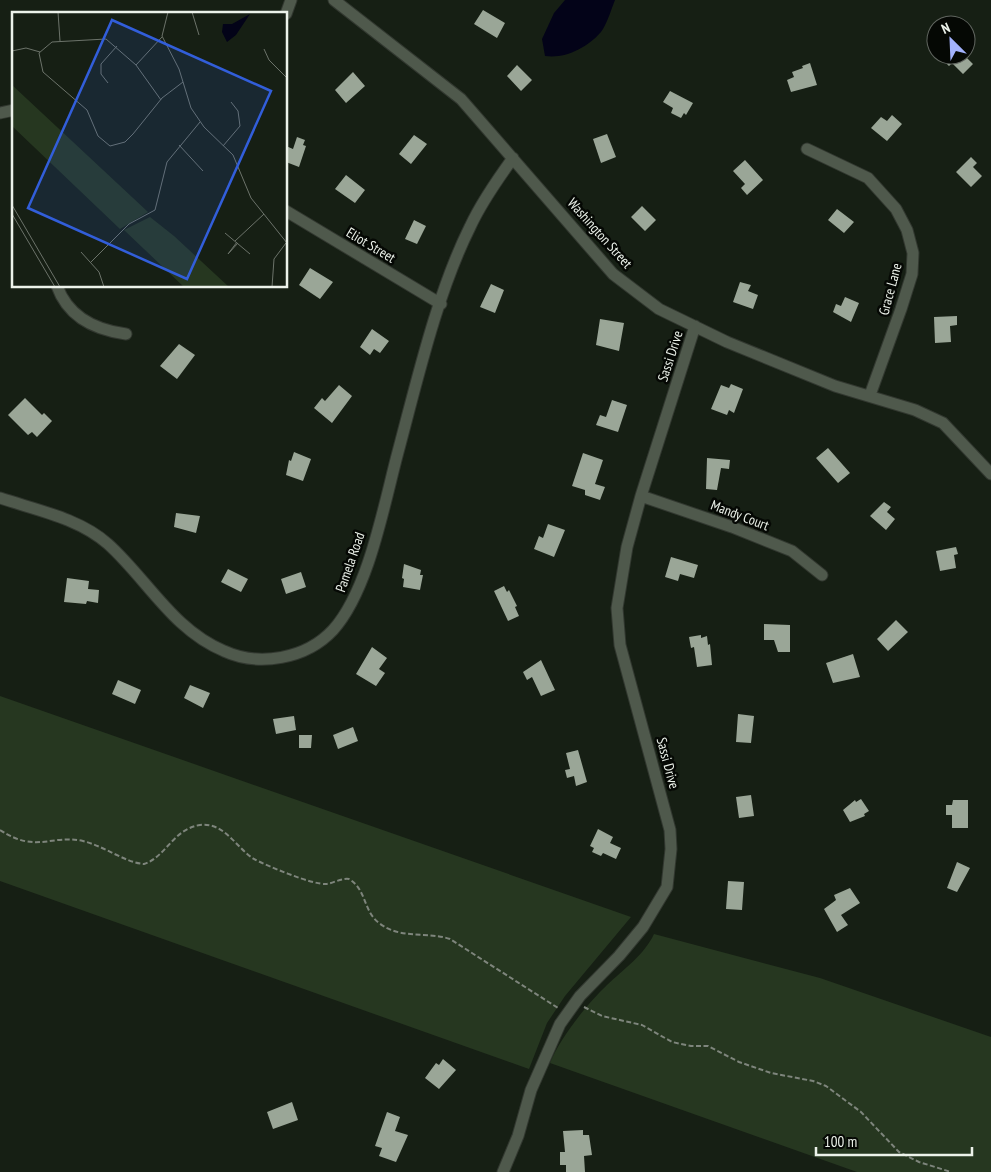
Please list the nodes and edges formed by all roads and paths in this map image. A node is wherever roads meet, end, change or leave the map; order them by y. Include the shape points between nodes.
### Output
1 (291, 0) edge
2 (334, 0) edge
3 (287, 12) edge
4 (807, 149) dead end
5 (513, 158) junction
6 (288, 212) edge
7 (58, 288) edge
8 (441, 304) junction
9 (695, 326) junction
10 (126, 334) dead end
11 (870, 395) junction
12 (991, 474) edge
13 (641, 496) junction
14 (0, 498) edge
15 (822, 575) dead end
16 (0, 830) edge
17 (575, 1003) junction
18 (566, 1015) junction
19 (503, 1172) edge
20 (950, 1172) edge

1 - 3 street
2 - 5 street, Washington Street via 461,99
4 - 11 street, Grace Lane via 868,178 896,209 914,253 902,309
5 - 8 street, Pamela Road via 469,228
5 - 9 street, Washington Street via 613,274 659,309
6 - 8 street, Eliot Street
7 - 10 street via 68,306 83,321 104,331
8 - 14 street, Pamela Road via 374,542 353,602 332,630 312,647 280,658 256,660 224,652 198,637 162,605 107,543 79,524
9 - 11 street, Washington Street via 836,386
9 - 13 street, Sassi Drive
11 - 12 street, Washington Street via 943,423
13 - 15 street, Mandy Court via 792,551
13 - 17 street, Sassi Drive via 622,576 618,608 620,645 670,830 670,868 667,887 643,927
16 - 18 path via 18,840 30,842 80,840 144,864 186,830 201,825 215,827 261,863 317,883 349,879 363,894 368,909 380,924 406,934 436,934 450,939
17 - 18 street, Sassi Drive
17 - 20 path via 602,1016 642,1025 672,1042 708,1046 739,1062 826,1086 861,1112 899,1152
18 - 19 street, Sassi Drive via 531,1090 518,1136

